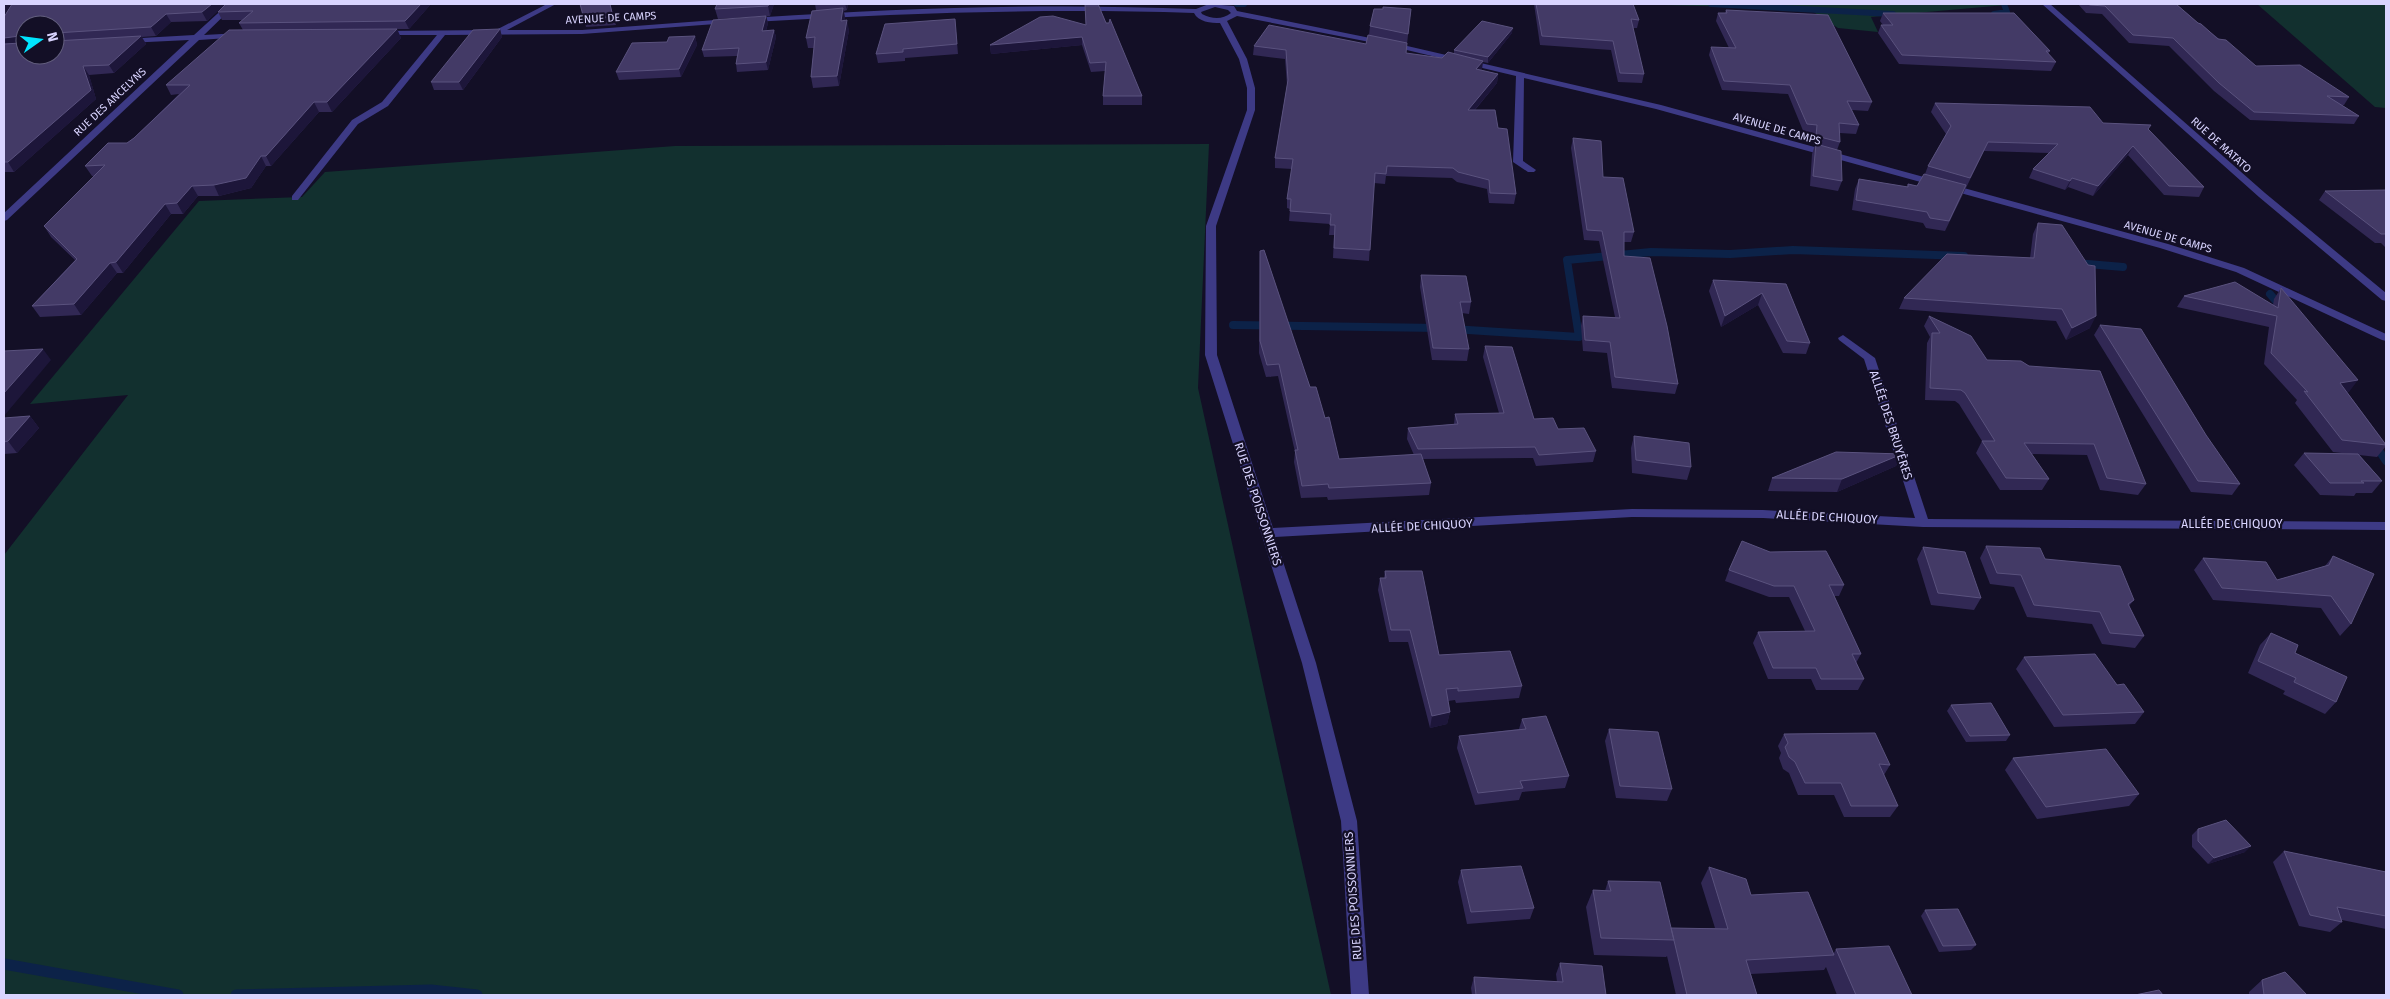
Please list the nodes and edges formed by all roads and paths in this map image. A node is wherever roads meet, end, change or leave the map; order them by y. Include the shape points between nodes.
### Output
1 (232, 4) edge
2 (552, 4) edge
3 (1215, 4) edge
4 (2046, 4) edge
5 (1036, 6) edge
6 (1197, 10) junction
7 (1235, 14) junction
8 (1222, 20) junction
9 (496, 32) junction
10 (443, 33) junction
11 (371, 34) edge
12 (248, 35) edge
13 (196, 37) junction
14 (121, 42) edge
15 (1520, 75) junction
16 (1531, 170) dead end
17 (295, 198) dead end
18 (4, 218) edge
19 (2386, 298) edge
20 (1843, 338) dead end
21 (2386, 338) edge
22 (1923, 523) junction
23 (2386, 526) edge
24 (1268, 532) junction
25 (1360, 995) edge

1 - 13 street, RUE DES ANCELYNS
2 - 9 street
3 - 6 street
3 - 7 street, AVENUE DE CAMPS via 1226,6
4 - 19 street, RUE DE MATATO via 2262,195
5 - 6 street, AVENUE DE CAMPS
5 - 9 street, AVENUE DE CAMPS via 881,12 582,32
6 - 8 street via 1201,18
7 - 8 street
7 - 15 street, AVENUE DE CAMPS via 1288,22
8 - 24 street, RUE DES POISSONNIERS via 1243,59 1251,88 1251,110 1211,226 1211,355
9 - 10 street, AVENUE DE CAMPS
10 - 11 street, AVENUE DE CAMPS
10 - 17 street via 385,104 355,122
12 - 13 street
13 - 14 street
13 - 18 street, RUE DES ANCELYNS
15 - 16 street via 1518,162
15 - 21 street, AVENUE DE CAMPS via 1658,107 2164,246 2240,270
20 - 22 street, ALLÉE DES BRUYÈRES via 1869,358
22 - 23 street, ALLÉE DE CHIQUOY
22 - 24 street, ALLÉE DE CHIQUOY via 1763,514 1632,513
24 - 25 street, RUE DES POISSONNIERS via 1310,664 1349,821

